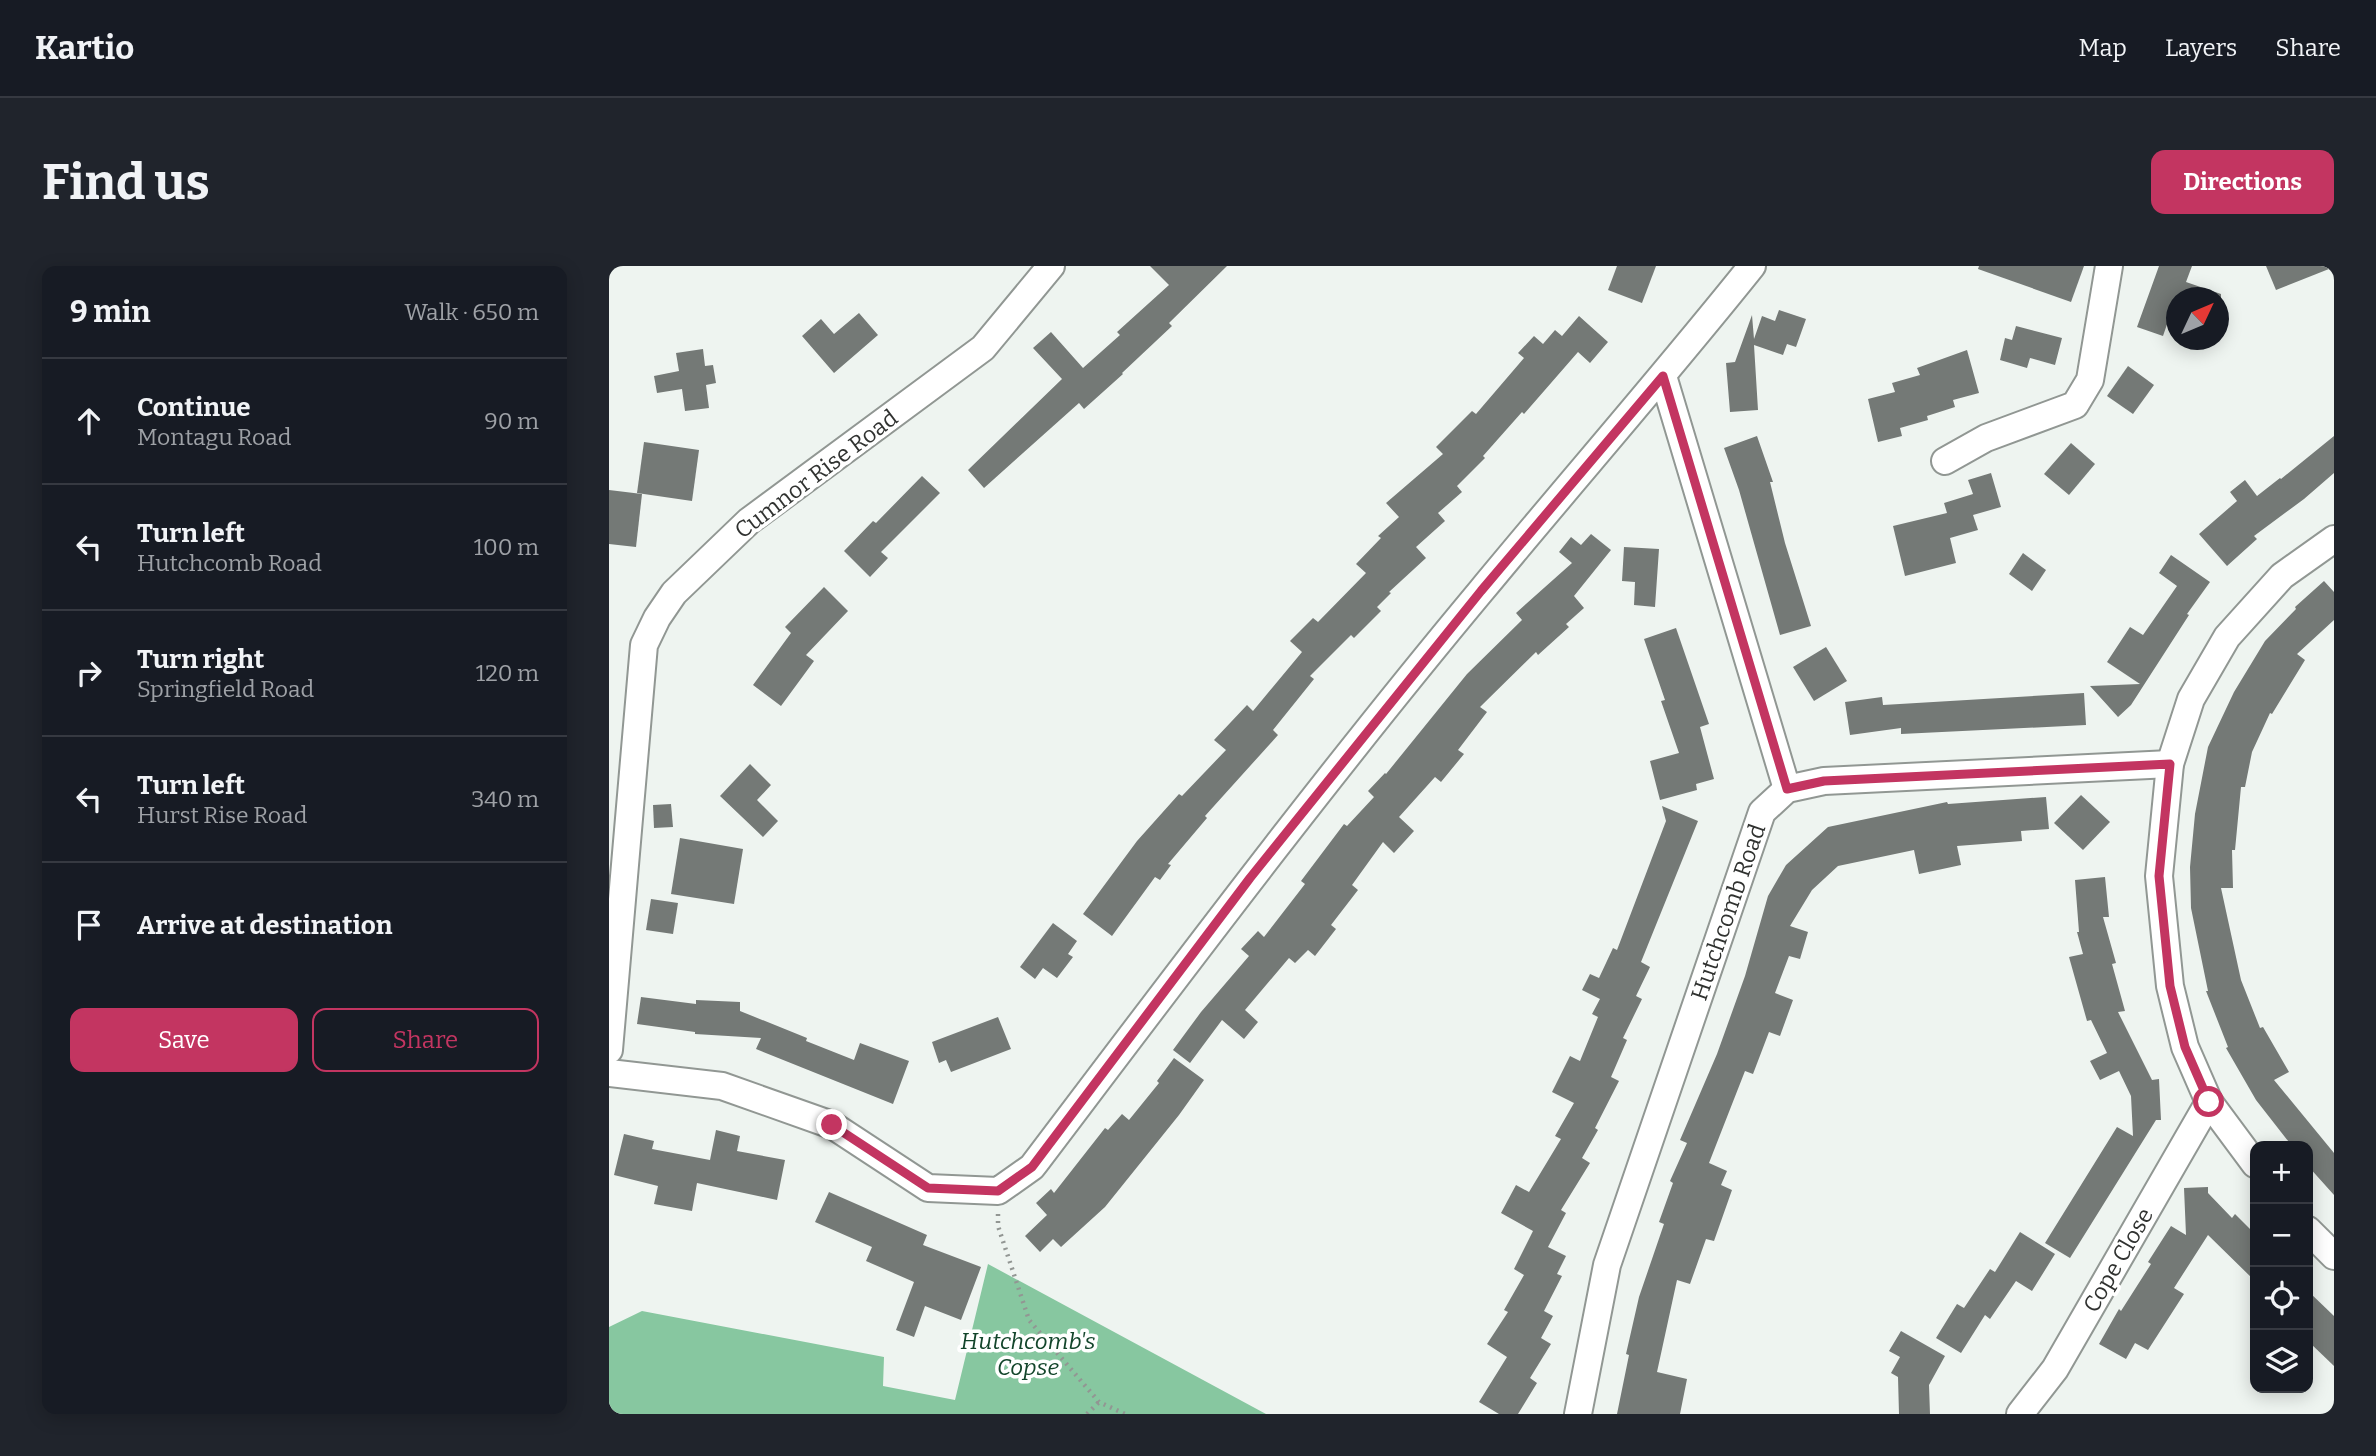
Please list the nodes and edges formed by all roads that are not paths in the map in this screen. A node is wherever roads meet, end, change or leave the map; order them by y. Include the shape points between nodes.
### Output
1 (1051, 266) edge
2 (1752, 266) edge
3 (2109, 266) edge
4 (1663, 376) junction
5 (1945, 461) dead end
6 (2334, 539) edge
7 (2170, 764) junction
8 (1787, 789) junction
9 (609, 1050) edge
10 (609, 1073) edge
11 (2209, 1102) junction
12 (2250, 1157) edge
13 (2313, 1235) edge
14 (2334, 1256) edge
15 (1578, 1414) edge
16 (2020, 1414) edge

1 - 9 street, Cumnor Rise Road via 983,348 749,521 674,593 657,618 644,645
2 - 4 street
3 - 5 street via 2090,380 2075,405 1986,438
4 - 8 street
4 - 10 street via 1481,591 1250,878 1032,1167 998,1191 928,1188 832,1125 722,1087
6 - 7 street via 2281,576 2227,637 2191,699
7 - 8 street via 1824,781
7 - 11 street via 2159,876 2170,986 2185,1047
8 - 15 street, Hutchcomb Road via 1762,812 1607,1265
11 - 12 street
11 - 16 street, Cope Close via 2056,1369
13 - 14 street

